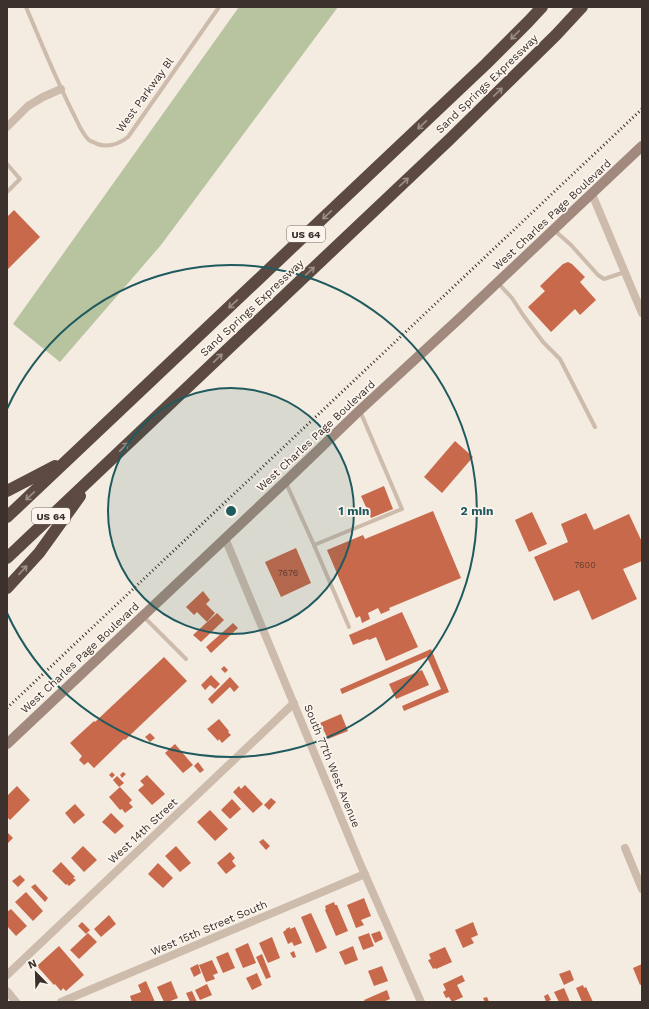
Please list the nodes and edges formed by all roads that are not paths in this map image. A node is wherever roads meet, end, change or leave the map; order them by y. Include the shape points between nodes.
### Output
1 (26, 7) edge
2 (219, 7) edge
3 (542, 7) edge
4 (582, 7) edge
5 (61, 89) junction
6 (7, 127) edge
7 (642, 146) edge
8 (7, 164) edge
9 (7, 192) edge
10 (592, 194) junction
11 (554, 230) junction
12 (625, 272) junction
13 (498, 283) junction
14 (642, 313) edge
15 (360, 410) junction
16 (595, 427) dead end
17 (68, 459) junction
18 (96, 474) junction
19 (286, 482) junction
20 (7, 491) edge
21 (7, 517) edge
22 (225, 538) junction
23 (314, 545) junction
24 (7, 558) edge
25 (7, 588) edge
26 (143, 616) junction
27 (349, 627) dead end
28 (186, 659) dead end
29 (294, 703) junction
30 (7, 744) edge
31 (625, 848) dead end
32 (365, 874) junction
33 (642, 889) edge
34 (7, 975) edge
35 (7, 990) edge
36 (16, 1002) edge
37 (61, 1002) edge
38 (421, 1002) edge

1 - 5 lane, West Parkway Bl
2 - 5 lane, West Parkway Bl via 128,137 121,142 108,146 90,141
3 -> 17 highway, Sand Springs Expressway / US 64 via 486,64
18 -> 4 highway, Sand Springs Expressway / US 64 via 470,119
5 - 6 street via 28,106
7 - 10 main road, West Charles Page Boulevard
8 - 9 lane via 20,179
10 - 11 main road, West Charles Page Boulevard
10 - 12 street
11 - 12 lane via 604,279
11 - 13 main road, West Charles Page Boulevard
12 - 14 street
13 - 15 main road, West Charles Page Boulevard
13 - 16 lane via 512,298 543,342 560,359
15 - 19 main road, West Charles Page Boulevard
15 - 23 lane via 402,509
17 - 20 highway
17 -> 21 highway, Sand Springs Expressway / US 64
18 - 24 highway, Sand Springs Expressway / US 64
25 -> 18 highway via 39,553
19 - 22 main road, West Charles Page Boulevard
19 - 23 lane
22 - 26 main road, West Charles Page Boulevard
22 - 29 street, South 77th West Avenue
23 - 27 lane
26 - 28 lane
26 - 30 main road, West Charles Page Boulevard
29 - 32 street, South 77th West Avenue
29 - 34 street, West 14th Street
31 - 33 street
32 - 37 street, West 15th Street South
32 - 38 street, South 77th West Avenue
35 - 36 street

